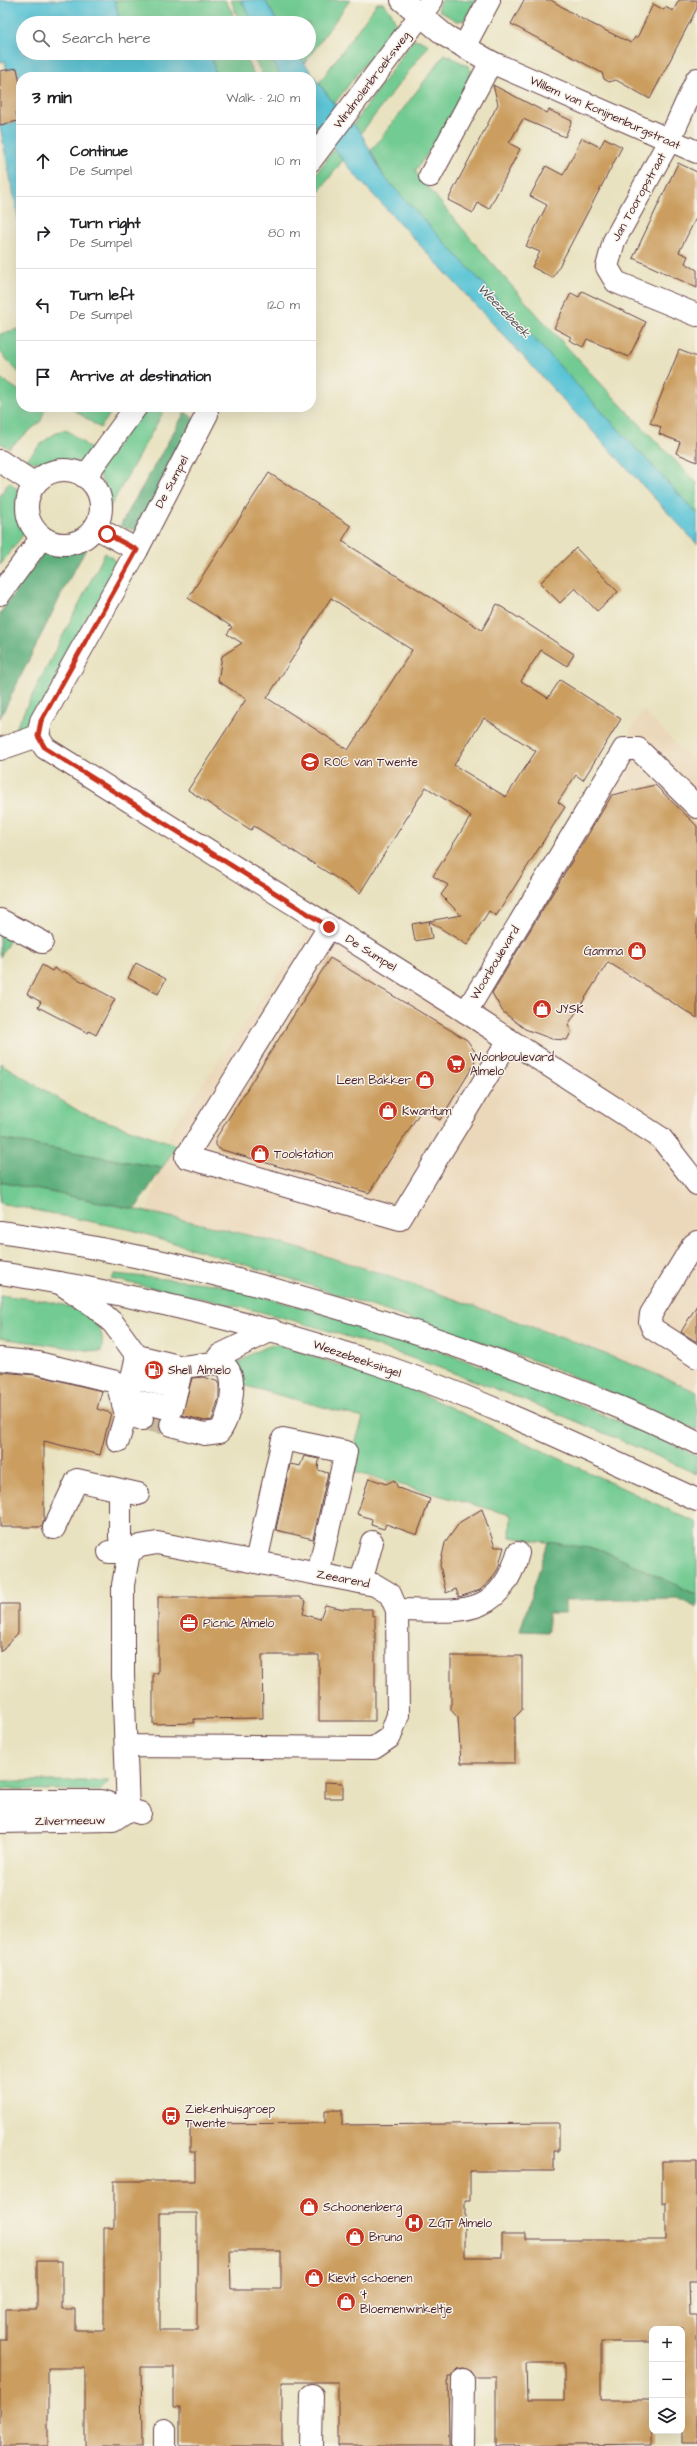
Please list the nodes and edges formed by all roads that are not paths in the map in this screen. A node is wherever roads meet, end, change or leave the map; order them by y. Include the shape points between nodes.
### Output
1 (402, 0) edge
2 (489, 0) edge
3 (426, 8) edge
4 (464, 47) junction
5 (491, 62) junction
6 (697, 79) edge
7 (669, 142) junction
8 (317, 152) edge
9 (697, 152) edge
10 (430, 176) dead end
11 (697, 315) edge
12 (132, 412) edge
13 (207, 414) dead end
14 (0, 461) edge
15 (85, 477) junction
16 (35, 484) junction
17 (95, 527) junction
18 (42, 537) junction
19 (137, 550) junction
20 (0, 594) edge
21 (38, 736) junction
22 (0, 749) edge
23 (697, 807) edge
24 (0, 920) edge
25 (329, 927) junction
26 (42, 942) dead end
27 (466, 1012) junction
28 (509, 1040) junction
29 (697, 1184) edge
30 (0, 1232) edge
31 (697, 1242) edge
32 (0, 1273) edge
33 (59, 1282) junction
34 (272, 1330) junction
35 (137, 1356) junction
36 (697, 1357) edge
37 (0, 1359) edge
38 (214, 1363) junction
39 (182, 1367) junction
40 (117, 1380) junction
41 (171, 1425) tunnel mouth
42 (118, 1441) dead end
43 (697, 1443) edge
44 (689, 1497) edge
45 (697, 1508) edge
46 (54, 1528) dead end
47 (372, 1542) dead end
48 (119, 1552) junction
49 (518, 1553) dead end
50 (256, 1562) junction
51 (318, 1574) junction
52 (362, 1582) junction
53 (397, 1610) junction
54 (127, 1746) junction
55 (0, 1801) edge
56 (134, 1812) junction
57 (0, 1822) edge
58 (463, 2380) dead end
59 (312, 2395) dead end
60 (311, 2446) edge
61 (462, 2446) edge

1 - 3 street, Willem van Konijnenburgstraat
2 - 4 street
3 - 4 street, Willem van Konijnenburgstraat
3 - 8 street, Windmolenbroeksweg
4 - 5 street, Willem van Konijnenburgstraat
5 - 7 street, Willem van Konijnenburgstraat
5 - 10 street
6 - 7 street, Jan Tooropstraat
7 - 9 street, Willem van Konijnenburgstraat
7 - 11 street, Jan Tooropstraat via 614,241 607,267 616,282
12 - 15 street
13 - 19 street, De Sumpel
14 - 16 street
15 - 16 street via 72,471 58,470 45,475
15 - 17 street via 96,488 100,499 100,515
16 - 18 street via 28,496 27,514 32,526
17 - 18 street via 75,543 58,544
17 - 19 street
18 - 20 street
19 - 21 street, De Sumpel via 41,721
21 - 22 street
21 - 25 street, De Sumpel via 45,748
23 - 27 street, Woonboulevard via 638,749 624,749
24 - 26 street
25 - 27 street, De Sumpel
25 - 28 street via 186,1157 400,1219
27 - 28 street, Woonboulevard
28 - 29 street, Woonboulevard via 661,1138
30 - 43 street via 195,1270 287,1292 373,1318 551,1380
31 - 36 street via 651,1314 650,1322 653,1329
32 - 33 street, Weezebeeksingel
33 - 34 street, Weezebeeksingel via 180,1307
33 - 35 street via 94,1306 113,1324
34 - 38 street via 220,1355
34 - 44 street, Weezebeeksingel via 382,1365 458,1395 534,1426
35 - 39 street
35 - 40 street via 119,1371
37 - 40 street via 38,1363
38 - 39 street
38 - 41 street via 225,1366 232,1376 232,1396 224,1425 218,1432 204,1434
39 - 40 street via 177,1388
40 - 42 street via 134,1416
44 - 45 street, Weezebeeksingel
46 - 48 street via 77,1480 129,1493
47 - 52 street
48 - 50 street, Zeearend via 157,1543
48 - 54 street via 123,1592 122,1674
49 - 53 street via 514,1569 504,1586 493,1598 475,1608
50 - 51 street, Zeearend
50 - 51 street via 283,1439 346,1452
51 - 52 street, Zeearend
52 - 53 street, Zeearend via 375,1585 390,1594
53 - 54 street, Zeearend via 398,1715 390,1737 374,1748
54 - 56 street
55 - 56 street, Zilvermeeuw via 101,1801
56 - 57 street, Zilvermeeuw via 113,1820
58 - 61 street
59 - 60 street

